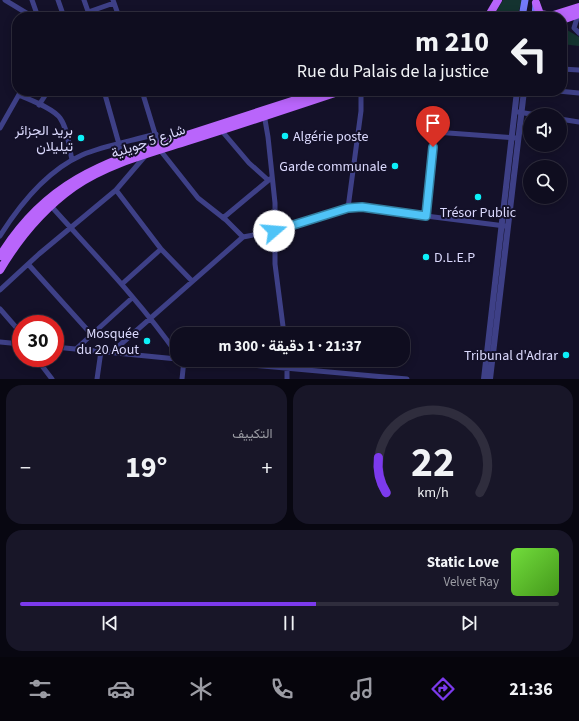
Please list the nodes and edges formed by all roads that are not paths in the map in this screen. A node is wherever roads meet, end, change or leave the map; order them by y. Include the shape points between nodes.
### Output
1 (5, 0) edge
2 (32, 0) edge
3 (58, 0) edge
4 (84, 0) edge
5 (498, 0) edge
6 (525, 0) edge
7 (114, 2) edge
8 (536, 2) edge
9 (25, 12) edge
10 (36, 12) edge
11 (62, 12) edge
12 (88, 12) edge
13 (95, 12) edge
14 (117, 12) edge
15 (491, 12) edge
16 (523, 12) edge
17 (535, 12) edge
18 (539, 12) edge
19 (579, 12) edge
20 (567, 14) edge
21 (567, 18) edge
22 (579, 33) edge
23 (567, 69) edge
24 (579, 70) edge
25 (567, 92) edge
26 (579, 93) edge
27 (18, 96) edge
28 (25, 96) edge
29 (45, 96) edge
30 (105, 96) edge
31 (144, 96) edge
32 (310, 96) edge
33 (324, 96) edge
34 (362, 96) edge
35 (517, 96) edge
36 (523, 96) edge
37 (40, 105) junction
38 (518, 112) junction
39 (264, 113) junction
40 (523, 113) edge
41 (567, 120) edge
42 (579, 122) edge
43 (0, 128) edge
44 (221, 130) junction
45 (156, 134) junction
46 (515, 138) junction
47 (119, 144) junction
48 (160, 147) junction
49 (146, 154) junction
50 (120, 157) junction
51 (72, 160) junction
52 (270, 179) junction
53 (116, 190) junction
54 (51, 206) junction
55 (348, 208) junction
56 (426, 216) junction
57 (222, 218) junction
58 (505, 226) junction
59 (71, 228) junction
60 (274, 231) junction
61 (0, 236) edge
62 (242, 237) junction
63 (161, 249) junction
64 (502, 255) junction
65 (0, 256) edge
66 (28, 264) junction
67 (0, 270) edge
68 (192, 281) junction
69 (122, 284) junction
70 (0, 290) edge
71 (132, 298) junction
72 (0, 309) edge
73 (150, 319) junction
74 (12, 323) edge
75 (283, 327) edge
76 (92, 334) junction
77 (0, 342) edge
78 (12, 343) edge
79 (170, 345) edge
80 (64, 348) edge
81 (76, 349) junction
82 (101, 351) junction
83 (112, 352) junction
84 (170, 357) edge
85 (43, 367) edge
86 (183, 367) edge
87 (288, 367) joint
88 (52, 379) edge
89 (97, 379) edge
90 (182, 379) edge
91 (287, 379) edge
92 (407, 379) edge
93 (484, 379) edge
94 (490, 379) edge

1 - 9 street
2 - 10 street
3 - 11 street
4 - 12 street
5 - 15 main road
6 - 16 main road
7 - 13 street
7 - 14 street
8 - 17 main road
8 - 18 main road
19 - 20 main road
19 - 21 main road
19 - 22 street via 574,28
23 - 24 street
25 - 26 street
27 - 43 street
28 - 37 street
29 - 37 street
30 - 47 street
31 - 45 street
32 - 39 main road, شارع 5 جويلية
33 - 39 main road, شارع 5 جويلية
34 - 55 street
35 - 38 street
36 - 38 street
37 - 51 street via 60,117
38 - 40 street
38 - 46 street
39 - 44 main road, شارع 5 جويلية
39 - 48 main road, شارع 5 جويلية
39 - 52 street
41 - 42 street
44 - 48 main road, شارع 5 جويلية
44 - 52 street via 249,163
45 - 47 street
45 - 48 street
46 - 56 street via 436,132
46 - 58 street
47 - 50 street
47 - 51 street
48 - 49 main road, شارع 5 جويلية
48 - 50 main road, شارع 5 جويلية
48 - 57 street via 189,188
49 - 53 street
49 - 54 main road, شارع 5 جويلية via 85,180
50 - 65 main road, شارع 5 جويلية via 84,173 60,189 23,224
51 - 61 street via 34,189
52 - 57 street
52 - 60 street via 275,203
53 - 59 street
53 - 63 street
54 - 59 street
54 - 67 main road, شارع 5 جويلية via 22,236
55 - 56 street via 362,207
55 - 60 street
56 - 58 street
57 - 62 street
58 - 64 street
59 - 66 street
59 - 69 street
60 - 62 street
60 - 75 street via 275,264
62 - 68 street
63 - 68 street
63 - 69 street
64 - 93 street
64 - 94 street
66 - 70 street
66 - 76 street
68 - 73 street
69 - 71 street
71 - 73 street
71 - 76 street
72 - 74 street
73 - 79 street
73 - 83 street
76 - 81 street
77 - 78 street
80 - 81 street
81 - 82 street
82 - 83 street
82 - 89 street
83 - 84 street
85 - 88 street
86 - 90 street
87 - 91 street
87 - 92 street

